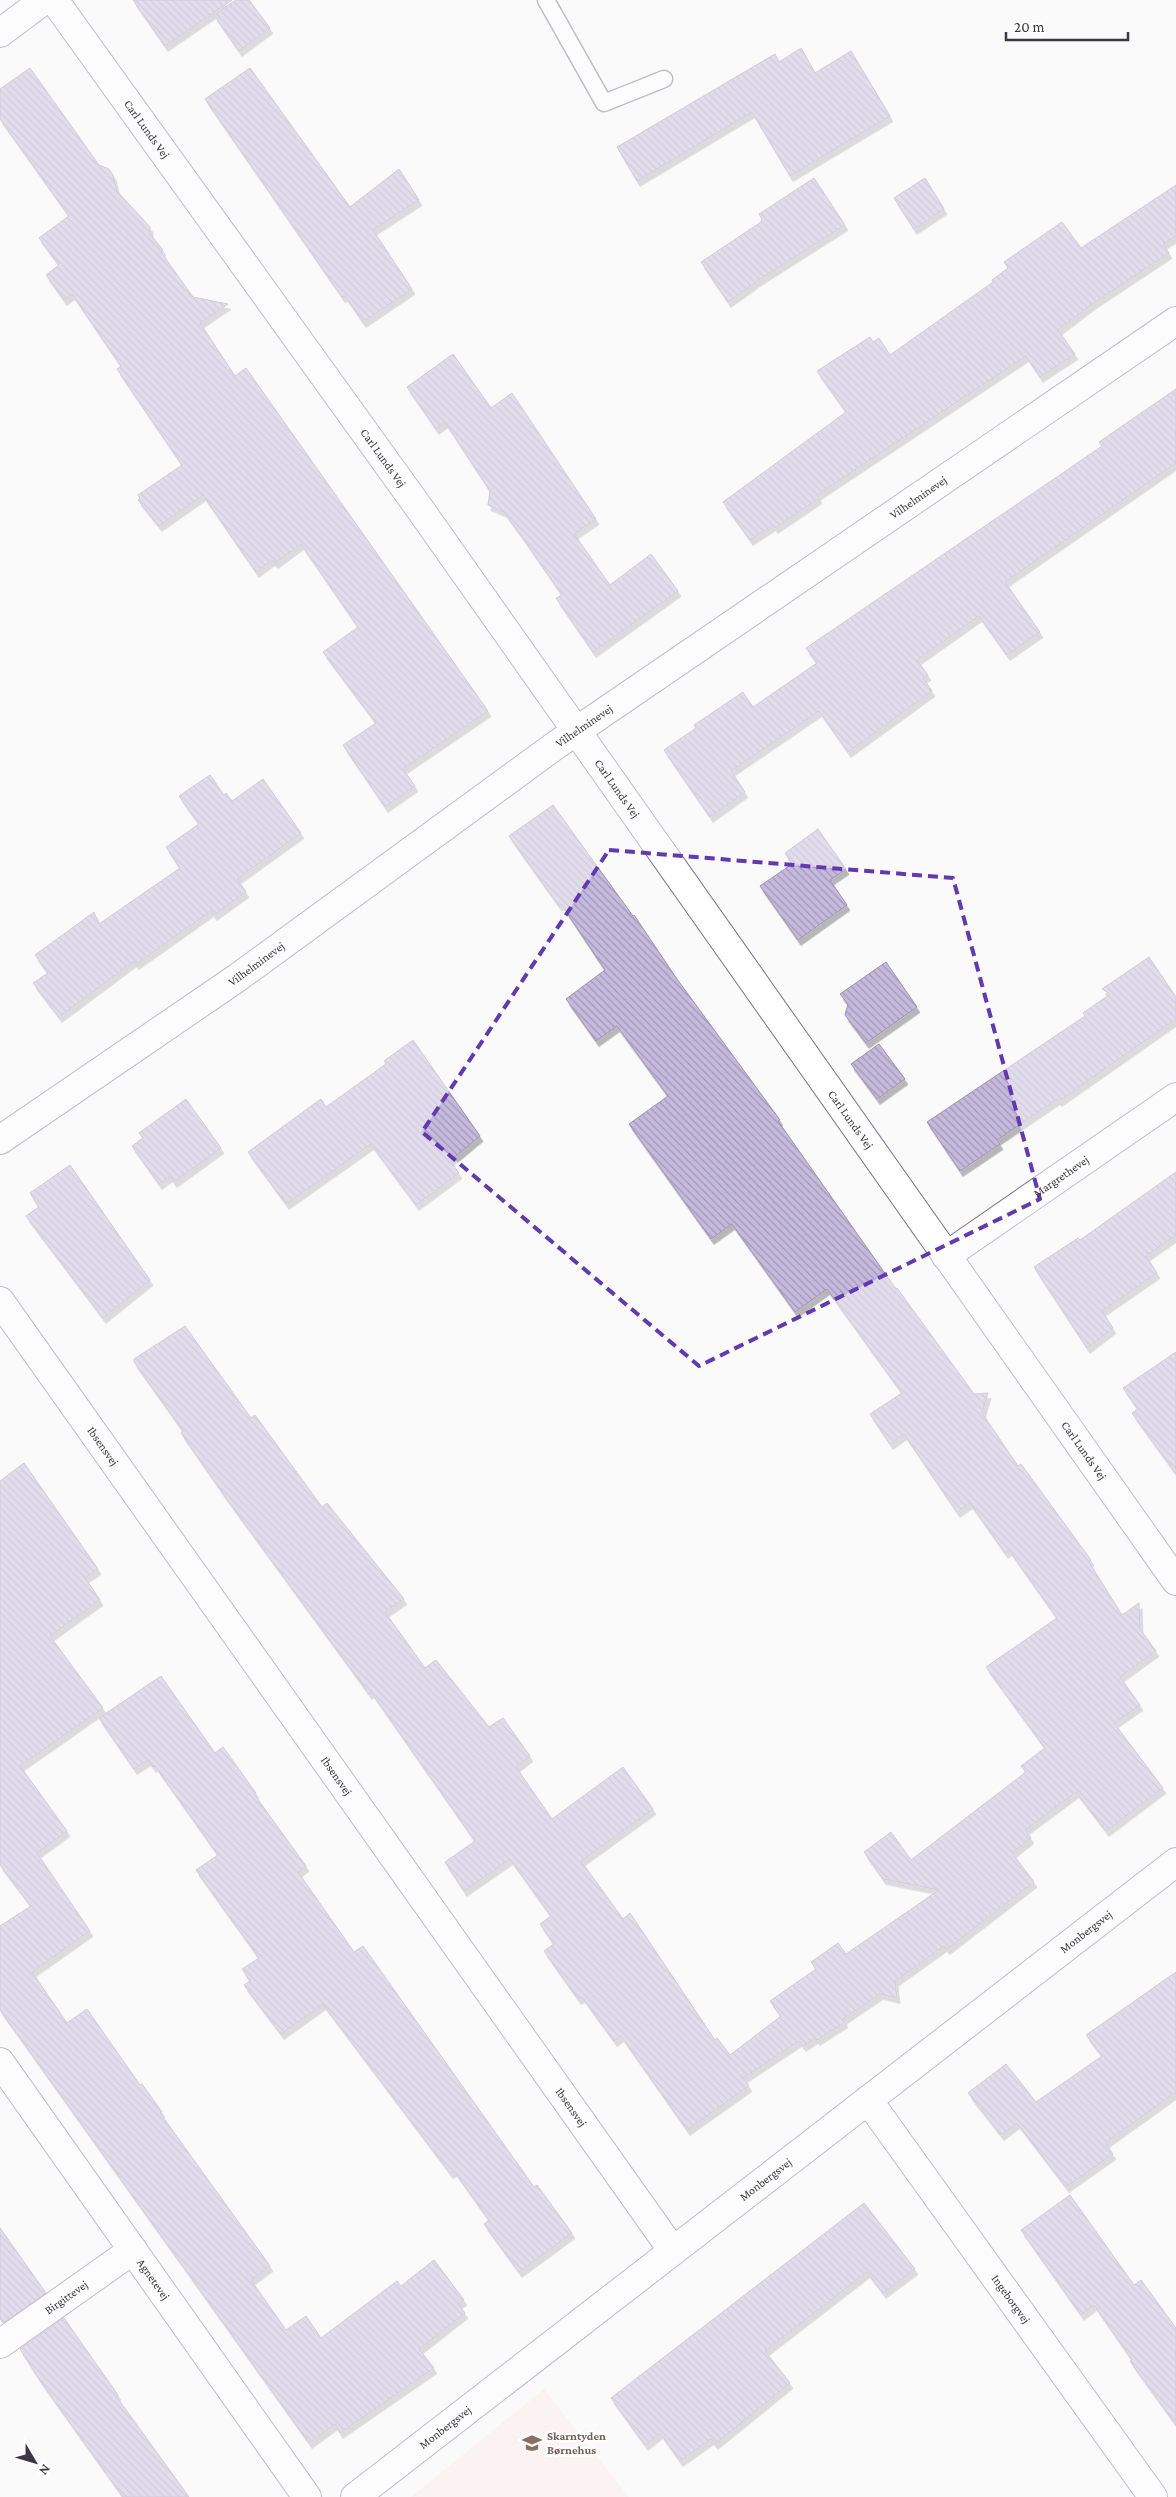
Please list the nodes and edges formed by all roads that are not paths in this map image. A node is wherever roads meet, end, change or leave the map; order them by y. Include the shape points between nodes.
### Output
1 (44, 0) edge
2 (54, 0) edge
3 (546, 0) edge
4 (0, 33) edge
5 (664, 79) dead end
6 (1176, 321) edge
7 (577, 732) junction
8 (1176, 1097) edge
9 (0, 1140) edge
10 (946, 1256) junction
11 (0, 1301) edge
12 (1176, 1580) edge
13 (1176, 1862) edge
14 (0, 2062) edge
15 (868, 2100) junction
16 (133, 2250) junction
17 (673, 2251) junction
18 (0, 2344) edge
19 (307, 2497) edge
20 (355, 2497) edge
21 (1153, 2497) edge

1 - 4 street
2 - 7 street, Carl Lunds Vej
3 - 5 lane via 604,103
6 - 7 street, Vilhelminevej
7 - 9 street, Vilhelminevej via 226,986
7 - 10 street, Carl Lunds Vej
8 - 10 street, Margrethevej
10 - 12 street, Carl Lunds Vej
11 - 17 street, Ibsensvej
13 - 15 street, Monbergsvej
14 - 16 street, Agnetevej
15 - 17 street, Monbergsvej
15 - 21 street, Ingeborgvej
16 - 18 street, Birgittevej
16 - 19 street, Agnetevej
17 - 20 street, Monbergsvej

